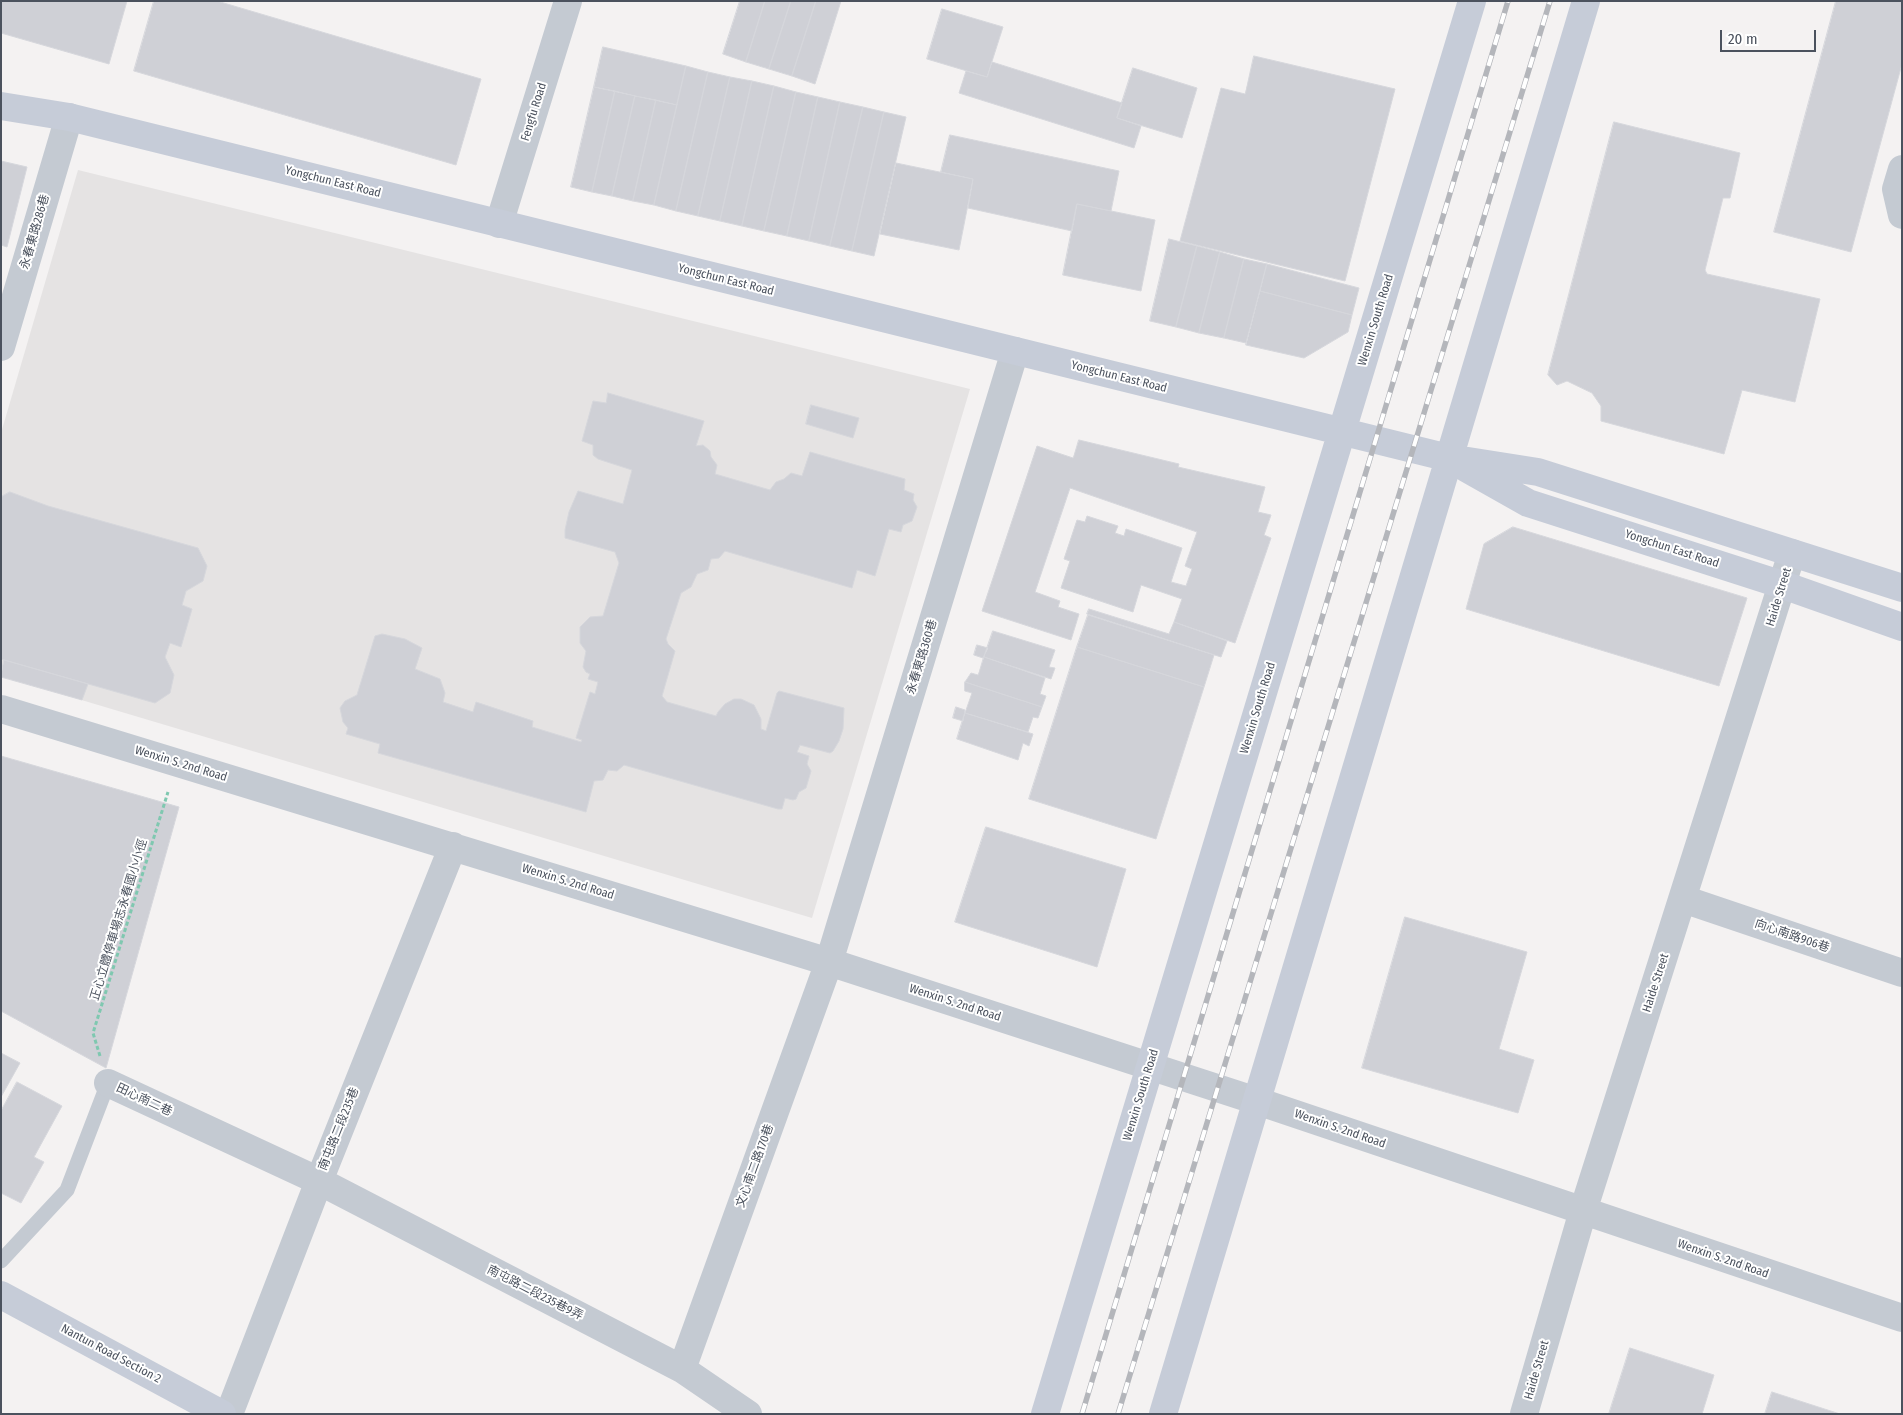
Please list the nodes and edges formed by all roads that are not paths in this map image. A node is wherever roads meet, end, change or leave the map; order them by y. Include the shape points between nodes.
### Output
1 (568, 1) edge
2 (1472, 1) edge
3 (1586, 1) edge
4 (1, 106) edge
5 (69, 117) junction
6 (1902, 169) edge
7 (1902, 215) edge
8 (500, 224) junction
9 (1, 347) edge
10 (1015, 351) junction
11 (1342, 432) junction
12 (1449, 458) junction
13 (1792, 553) junction
14 (1783, 585) junction
15 (1902, 588) edge
16 (1902, 627) edge
17 (1, 709) edge
18 (453, 846) junction
19 (1683, 899) junction
20 (828, 962) junction
21 (1902, 973) edge
22 (1150, 1066) junction
23 (108, 1083) joint
24 (1257, 1101) junction
25 (319, 1181) junction
26 (1583, 1211) junction
27 (1, 1261) edge
28 (1, 1295) edge
29 (1902, 1318) edge
30 (682, 1369) junction
31 (222, 1414) edge
32 (229, 1414) edge
33 (748, 1414) edge
34 (1045, 1414) edge
35 (1163, 1414) edge
36 (1524, 1414) edge

1 - 8 street, Fengfu Road
2 - 11 main road, Wenxin South Road
3 - 12 main road
4 - 5 main road, Yongchun East Road
5 - 8 main road, Yongchun East Road
5 - 9 street, 永春東路286巷
6 - 7 street via 1896,189
8 - 10 main road, Yongchun East Road
10 - 11 main road, Yongchun East Road
10 - 20 street, 永春東路360巷
11 - 12 main road, Yongchun East Road
11 - 22 main road, Wenxin South Road
12 - 13 main road, Yongchun East Road via 1538,472
12 - 14 main road, Yongchun East Road via 1528,503
12 - 24 main road
13 - 14 street, Haide Street
13 - 15 main road, Yongchun East Road
14 - 16 main road, Yongchun East Road
14 - 19 street, Haide Street
17 - 18 street, Wenxin S. 2nd Road
18 - 20 street, Wenxin S. 2nd Road
18 - 25 street, 南屯路二段235巷
19 - 21 street, 向心南路906巷
19 - 26 street, Haide Street
20 - 22 street, Wenxin S. 2nd Road
20 - 30 street, 文心南二路170巷
22 - 24 street, Wenxin S. 2nd Road
22 - 34 main road, Wenxin South Road
23 - 25 street, 田心南二巷
23 - 27 lane, 田心南二巷 via 67,1190
24 - 26 street, Wenxin S. 2nd Road
24 - 35 main road
25 - 30 street, 南屯路二段235巷9弄
25 - 32 street, 南屯路二段235巷
26 - 29 street, Wenxin S. 2nd Road
26 - 36 street, Haide Street
28 - 31 main road, Nantun Road Section 2
30 - 33 street, 南屯路二段235巷9弄

